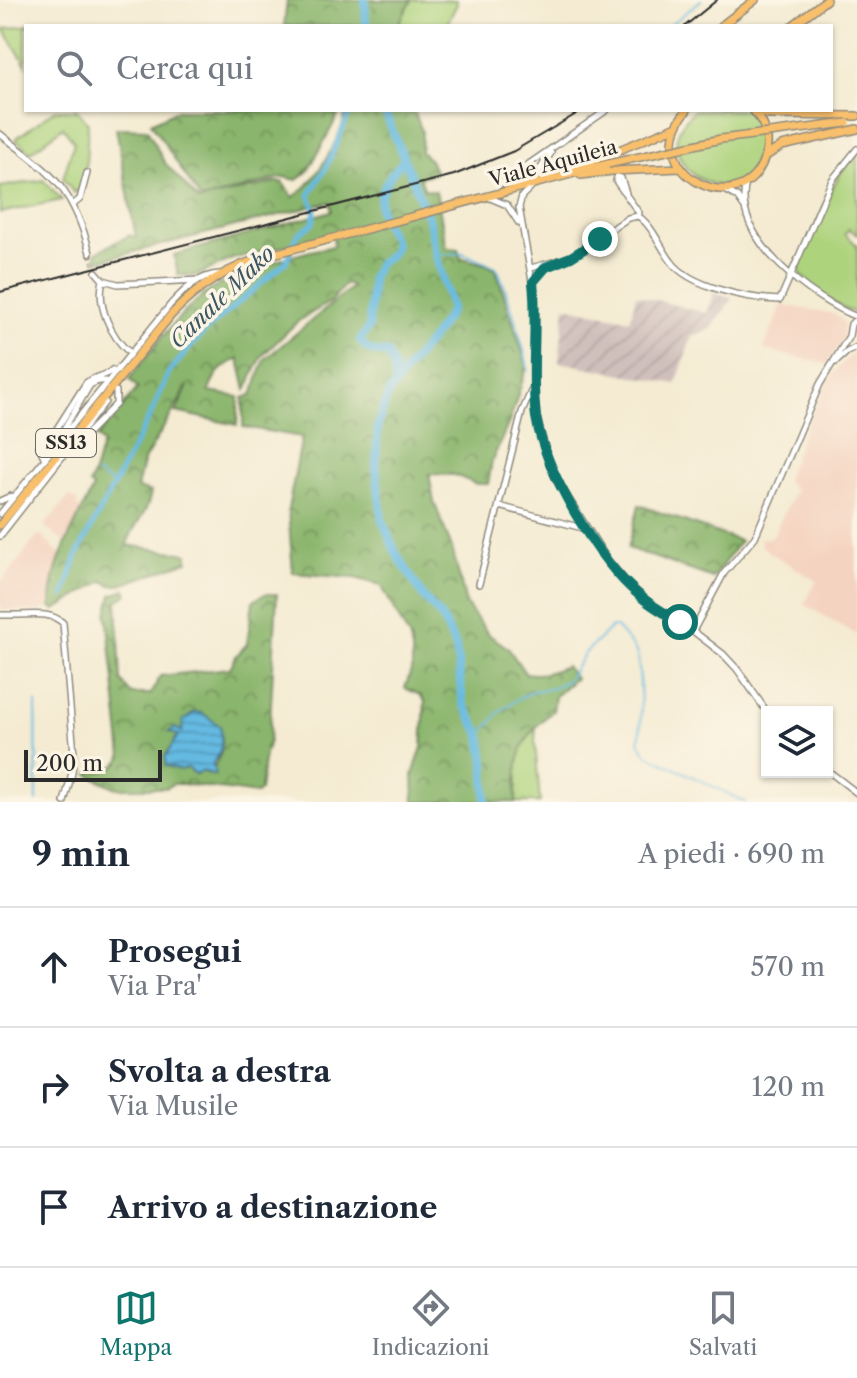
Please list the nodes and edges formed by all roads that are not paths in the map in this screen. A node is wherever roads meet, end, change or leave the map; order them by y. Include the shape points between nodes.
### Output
1 (755, 0) edge
2 (826, 0) edge
3 (724, 24) edge
4 (795, 24) edge
5 (604, 112) edge
6 (685, 112) edge
7 (755, 112) edge
8 (760, 112) edge
9 (857, 119) edge
10 (677, 126) junction
11 (857, 129) edge
12 (0, 134) edge
13 (568, 139) junction
14 (857, 149) edge
15 (764, 158) junction
16 (526, 167) junction
17 (681, 168) junction
18 (87, 173) dead end
19 (747, 181) junction
20 (536, 183) junction
21 (500, 184) dead end
22 (724, 189) junction
23 (626, 193) dead end
24 (487, 197) junction
25 (74, 204) junction
26 (746, 211) junction
27 (638, 216) junction
28 (521, 227) junction
29 (90, 253) tunnel mouth
30 (553, 263) junction
31 (531, 268) junction
32 (96, 272) tunnel mouth
33 (220, 274) junction
34 (791, 275) junction
35 (103, 280) junction
36 (200, 280) junction
37 (173, 281) junction
38 (533, 282) junction
39 (182, 292) junction
40 (840, 310) junction
41 (857, 318) edge
42 (849, 327) junction
43 (849, 336) junction
44 (857, 347) edge
45 (130, 355) junction
46 (832, 365) junction
47 (105, 381) dead end
48 (534, 385) junction
49 (116, 391) dead end
50 (51, 450) junction
51 (44, 458) junction
52 (63, 458) junction
53 (21, 487) junction
54 (0, 501) edge
55 (498, 505) junction
56 (0, 512) edge
57 (0, 525) edge
58 (587, 529) junction
59 (0, 536) edge
60 (479, 584) dead end
61 (0, 615) edge
62 (693, 631) junction
63 (763, 706) edge
64 (833, 775) edge
65 (857, 793) edge
66 (64, 802) edge

1 - 3 main road
2 - 4 main road
5 - 13 street
6 - 10 main road
7 - 15 main road via 766,135
8 - 9 main road
9 - 20 main road, Viale Aquileia / SS13, bridge via 721,139
10 - 17 main road via 674,147
10 - 20 main road
11 - 15 main road via 782,146
12 - 25 street via 51,175
13 - 16 street
13 - 16 street via 551,153 542,170 527,174
14 - 34 street via 832,180
15 - 19 main road
16 - 21 street
17 - 20 main road via 612,171
17 - 22 main road via 700,185
18 - 25 street
19 - 22 main road
19 - 26 street
20 - 24 main road, Viale Aquileia / SS13
20 - 28 street via 519,203
22 - 26 street
23 - 27 street
24 - 28 street via 507,205
24 - 33 main road, Viale Aquileia / SS13 via 270,255
25 - 29 street
26 - 34 street via 762,244
27 - 30 street
27 - 34 street via 676,268 696,281 777,300
28 - 31 street
30 - 31 street
30 - 38 street
31 - 38 street
32 - 35 street
33 - 36 street
33 - 45 main road, SS13 via 186,298
34 - 40 street
35 - 37 street
35 - 45 street via 100,291 110,331
36 - 37 street
36 - 39 street
37 - 39 street
38 - 48 street
39 - 45 street
40 - 41 street
40 - 42 street
41 - 42 street
42 - 43 street
43 - 44 street
43 - 46 street
44 - 46 street
45 - 50 street
45 - 51 street via 86,383 56,430 39,446
45 - 52 street via 127,372
45 - 57 main road, SS13
46 - 62 street via 755,537 724,573
47 - 50 street via 90,385
48 - 55 street
48 - 58 street via 548,459
49 - 52 street via 116,404
50 - 51 street
51 - 53 street
52 - 59 street
53 - 54 street
53 - 56 street
55 - 58 street
55 - 60 street
58 - 62 street via 638,595
61 - 66 street via 47,614 63,623 74,754
62 - 63 street via 737,669
64 - 65 street

